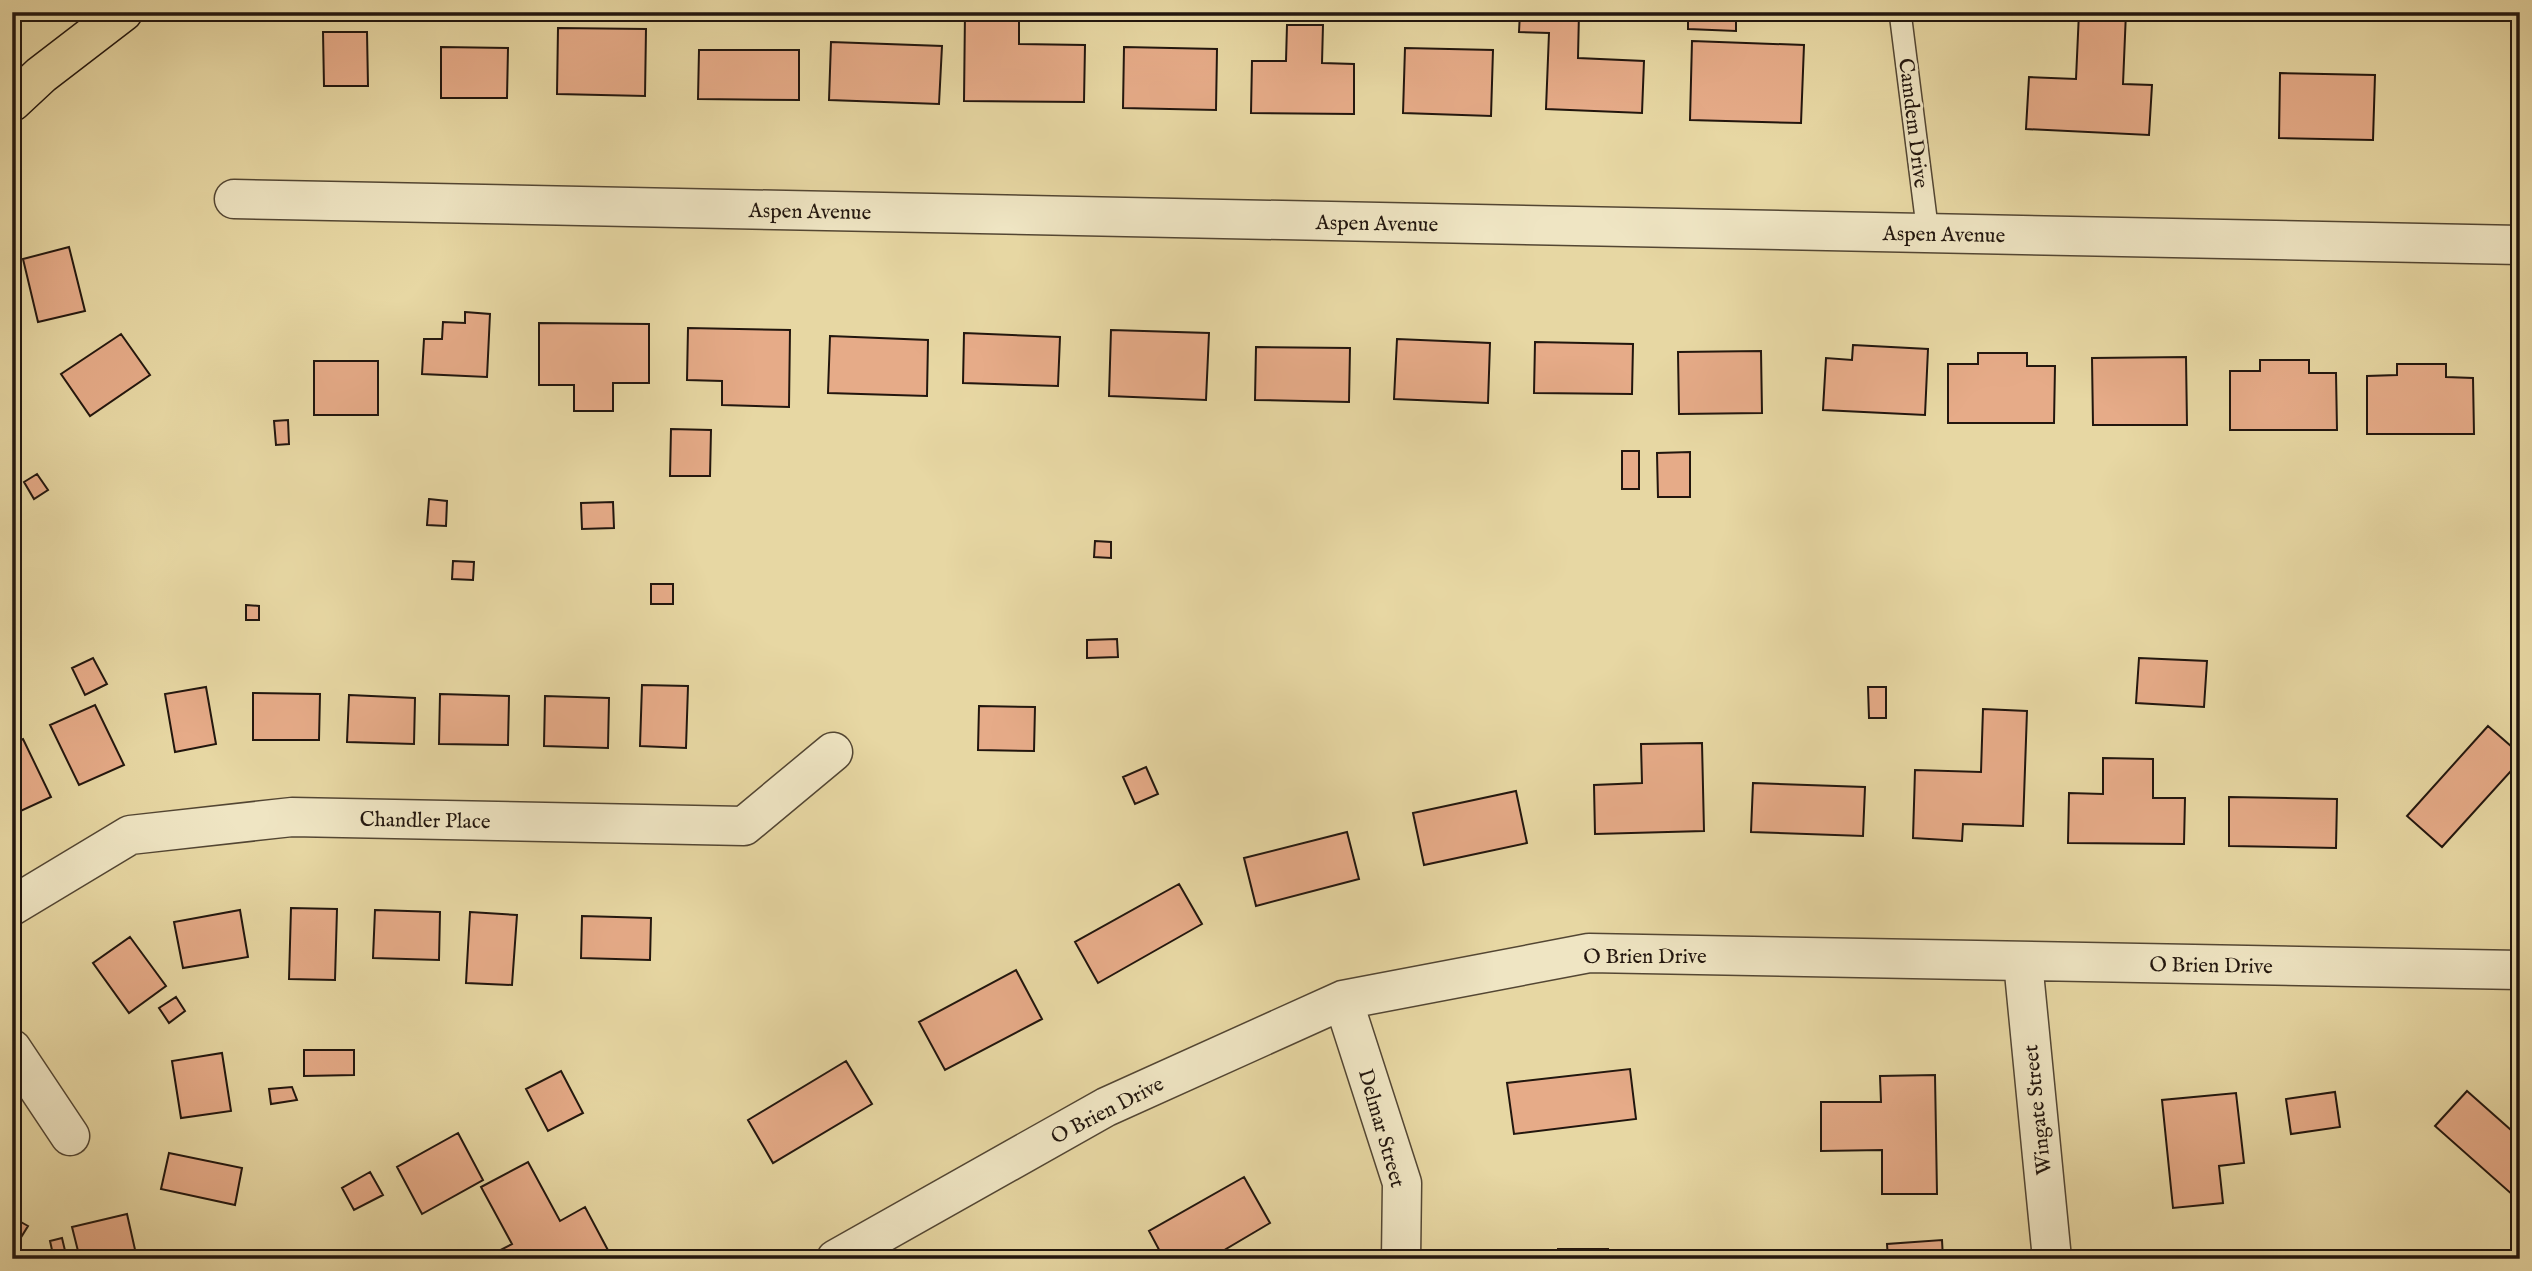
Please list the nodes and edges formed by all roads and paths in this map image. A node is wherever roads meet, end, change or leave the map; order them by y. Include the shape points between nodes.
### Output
1 (124, 12) edge
2 (1900, 12) edge
3 (12, 102) edge
4 (234, 199) dead end
5 (1928, 234) junction
6 (2520, 245) edge
7 (832, 752) dead end
8 (12, 906) edge
9 (2023, 962) junction
10 (2520, 970) edge
11 (1343, 1000) junction
12 (12, 1049) edge
13 (70, 1136) dead end
14 (836, 1259) edge
15 (1401, 1259) edge
16 (2052, 1259) edge

1 - 3 highway
2 - 5 lane, Camdem Drive
4 - 5 street, Aspen Avenue
5 - 6 street, Aspen Avenue
7 - 8 street, Chandler Place via 744,826 292,817 130,835
9 - 10 street, O Brien Drive
9 - 11 street, O Brien Drive via 1589,953
9 - 16 street, Wingate Street
11 - 14 street, O Brien Drive via 1106,1107
11 - 15 street, Delmar Street via 1402,1183
12 - 13 street

